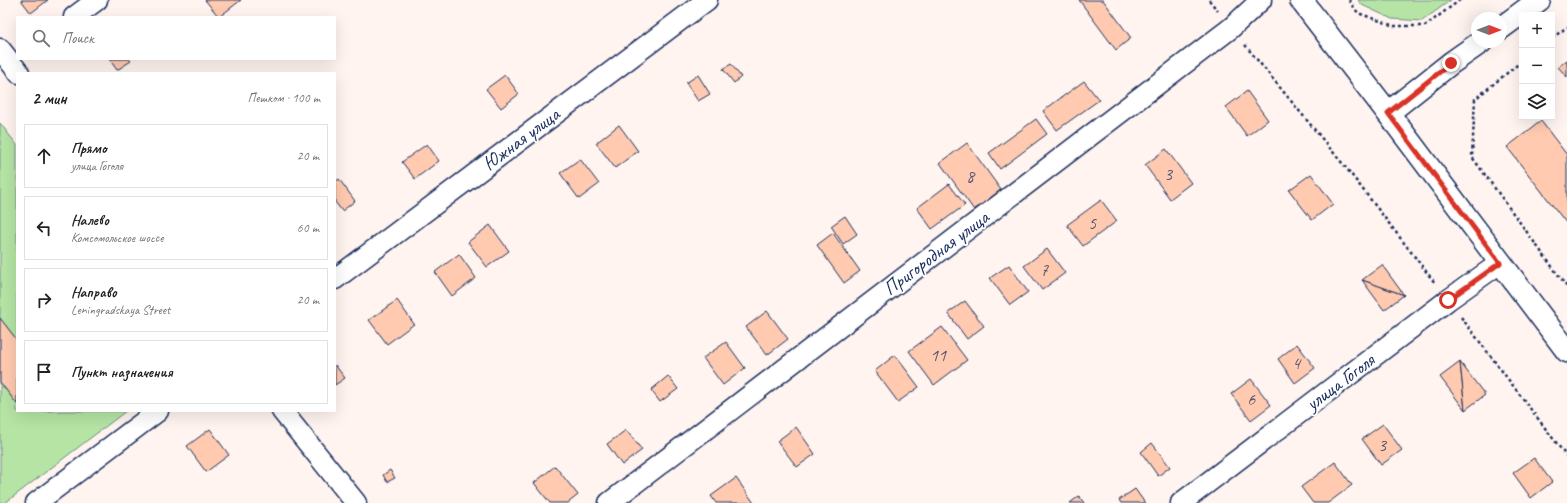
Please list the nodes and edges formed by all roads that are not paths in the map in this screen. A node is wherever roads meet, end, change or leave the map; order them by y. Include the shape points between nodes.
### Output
1 (97, 0) edge
2 (707, 0) edge
3 (1261, 0) edge
4 (1300, 0) edge
5 (1539, 0) edge
6 (75, 16) edge
7 (1507, 24) edge
8 (1472, 48) edge
9 (1388, 113) junction
10 (1500, 263) junction
11 (336, 277) edge
12 (1567, 351) edge
13 (157, 412) edge
14 (283, 412) edge
15 (36, 503) edge
16 (356, 503) edge
17 (609, 503) edge
18 (1181, 503) edge

1 - 6 street
2 - 11 street, Южная улица
3 - 17 street, Пригородная улица via 1231,28
4 - 9 main road
5 - 7 main road
8 - 9 main road
9 - 10 main road
10 - 12 main road
10 - 18 street, улица Гоголя
13 - 15 street
14 - 16 street

